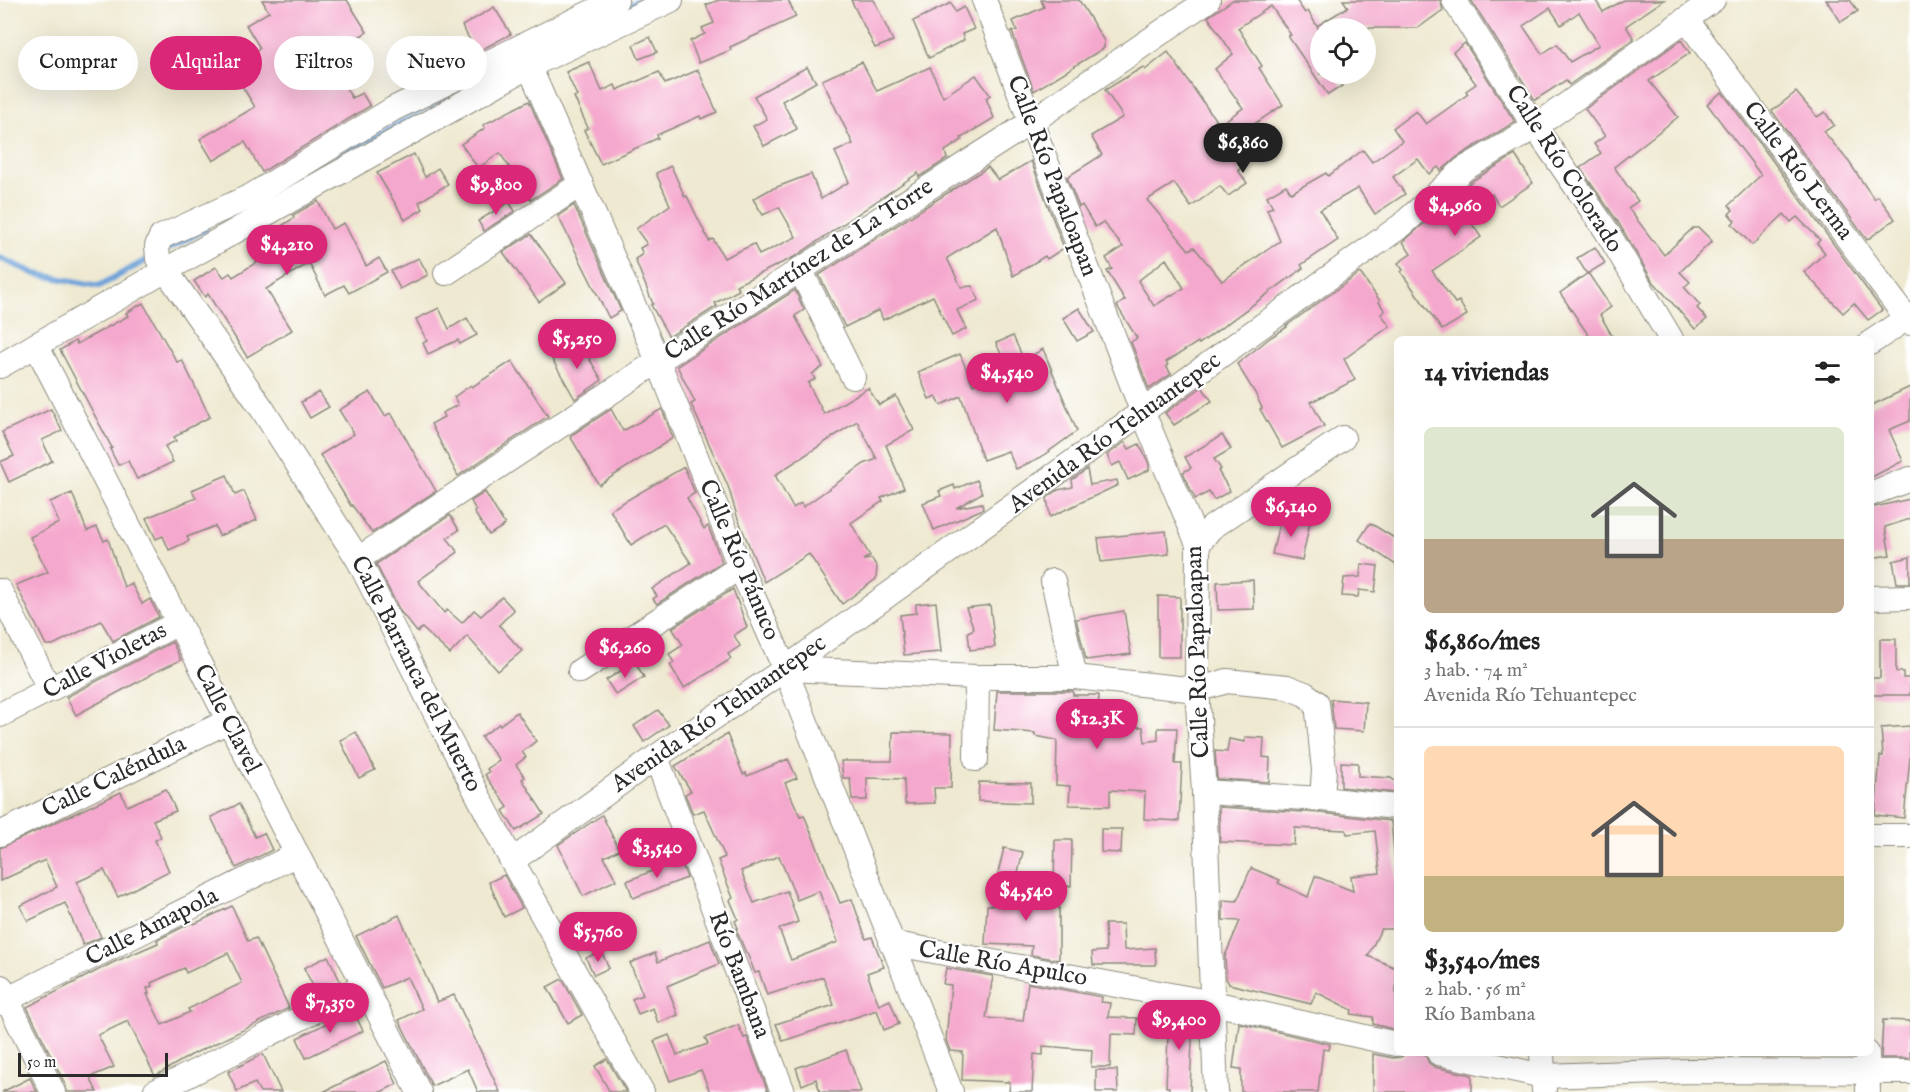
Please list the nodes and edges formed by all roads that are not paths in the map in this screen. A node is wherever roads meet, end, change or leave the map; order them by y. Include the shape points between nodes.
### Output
1 (616, 0) edge
2 (670, 0) edge
3 (984, 0) edge
4 (1208, 0) edge
5 (1454, 0) edge
6 (1713, 0) edge
7 (1686, 19) junction
8 (529, 66) junction
9 (1031, 122) junction
10 (1535, 127) junction
11 (581, 184) junction
12 (160, 258) junction
13 (800, 269) junction
14 (446, 273) dead end
15 (1909, 319) edge
16 (1669, 336) edge
17 (1874, 341) edge
18 (36, 345) junction
19 (658, 361) junction
20 (0, 366) edge
21 (853, 377) dead end
22 (1143, 413) junction
23 (1343, 438) dead end
24 (1910, 479) edge
25 (1874, 492) edge
26 (1198, 544) junction
27 (358, 559) junction
28 (740, 567) junction
29 (1053, 581) dead end
30 (1910, 597) edge
31 (1, 598) edge
32 (1874, 598) edge
33 (178, 623) junction
34 (785, 669) junction
35 (579, 670) dead end
36 (976, 677) junction
37 (1076, 677) junction
38 (50, 690) junction
39 (1197, 690) junction
40 (0, 715) edge
41 (228, 721) junction
42 (656, 757) junction
43 (976, 759) dead end
44 (1204, 792) junction
45 (1322, 799) junction
46 (1394, 807) edge
47 (0, 834) edge
48 (1874, 836) edge
49 (1910, 836) edge
50 (297, 854) junction
51 (512, 861) junction
52 (891, 943) junction
53 (364, 987) junction
54 (2, 996) edge
55 (1213, 1003) junction
56 (1394, 1044) edge
57 (1453, 1056) edge
58 (1867, 1072) edge
59 (1910, 1072) edge
60 (1543, 1074) edge
61 (52, 1092) edge
62 (155, 1092) edge
63 (419, 1092) edge
64 (642, 1092) edge
65 (783, 1092) edge
66 (951, 1092) edge
67 (1216, 1092) edge

1 - 12 street via 393,109 251,195 161,237
2 - 8 street
3 - 9 street, Calle Río Papaloapan
4 - 9 street, Calle Río Martínez de La Torre
5 - 10 street, Calle Río Colorado
6 - 7 street, Avenida Río Tehuantepec
7 - 10 street, Avenida Río Tehuantepec
7 - 15 street, Calle Río Lerma
8 - 11 street, Calle Río Pánuco
8 - 12 street
9 - 13 street, Calle Río Martínez de La Torre
9 - 22 street, Calle Río Papaloapan
10 - 16 street, Calle Río Colorado via 1606,230
10 - 22 street, Avenida Río Tehuantepec via 1464,170 1402,225
11 - 14 street
11 - 19 street, Calle Río Pánuco
12 - 18 street
12 - 27 street, Calle Barranca del Muerto
13 - 19 street, Calle Río Martínez de La Torre
13 - 21 street
15 - 17 street
18 - 20 street
18 - 33 street, Calle Clavel
19 - 27 street, Calle Río Martínez de La Torre
19 - 28 street, Calle Río Pánuco
22 - 26 street, Calle Río Papaloapan
22 - 34 street, Avenida Río Tehuantepec
23 - 26 street via 1210,528
24 - 25 street
26 - 39 street, Calle Río Papaloapan
27 - 51 street, Calle Barranca del Muerto
28 - 34 street, Calle Río Pánuco
28 - 35 street
29 - 37 street
30 - 32 street
31 - 38 street
33 - 38 street, Calle Violetas
33 - 41 street, Calle Clavel
34 - 36 street
34 - 42 street, Avenida Río Tehuantepec
34 - 52 street, Calle Río Pánuco
36 - 37 street
36 - 43 street
37 - 39 street
38 - 40 street, Calle Violetas
39 - 44 street, Calle Río Papaloapan
39 - 45 street via 1227,681 1287,687 1317,704 1324,770
41 - 47 street, Calle Caléndula
41 - 50 street, Calle Clavel
42 - 51 street, Avenida Río Tehuantepec
42 - 65 street, Río Bambana
44 - 45 street
44 - 55 street, Calle Río Papaloapan
45 - 46 street
48 - 49 street
50 - 53 street, Calle Clavel
50 - 54 street, Calle Amapola
51 - 64 street, Calle Barranca del Muerto
52 - 55 street, Calle Río Apulco
52 - 66 street, Calle Río Pánuco
53 - 62 street
53 - 63 street, Calle Clavel
54 - 61 street
55 - 56 street, Calle Río Apulco
55 - 67 street, Calle Río Papaloapan
57 - 60 street
58 - 59 street
58 - 60 street

